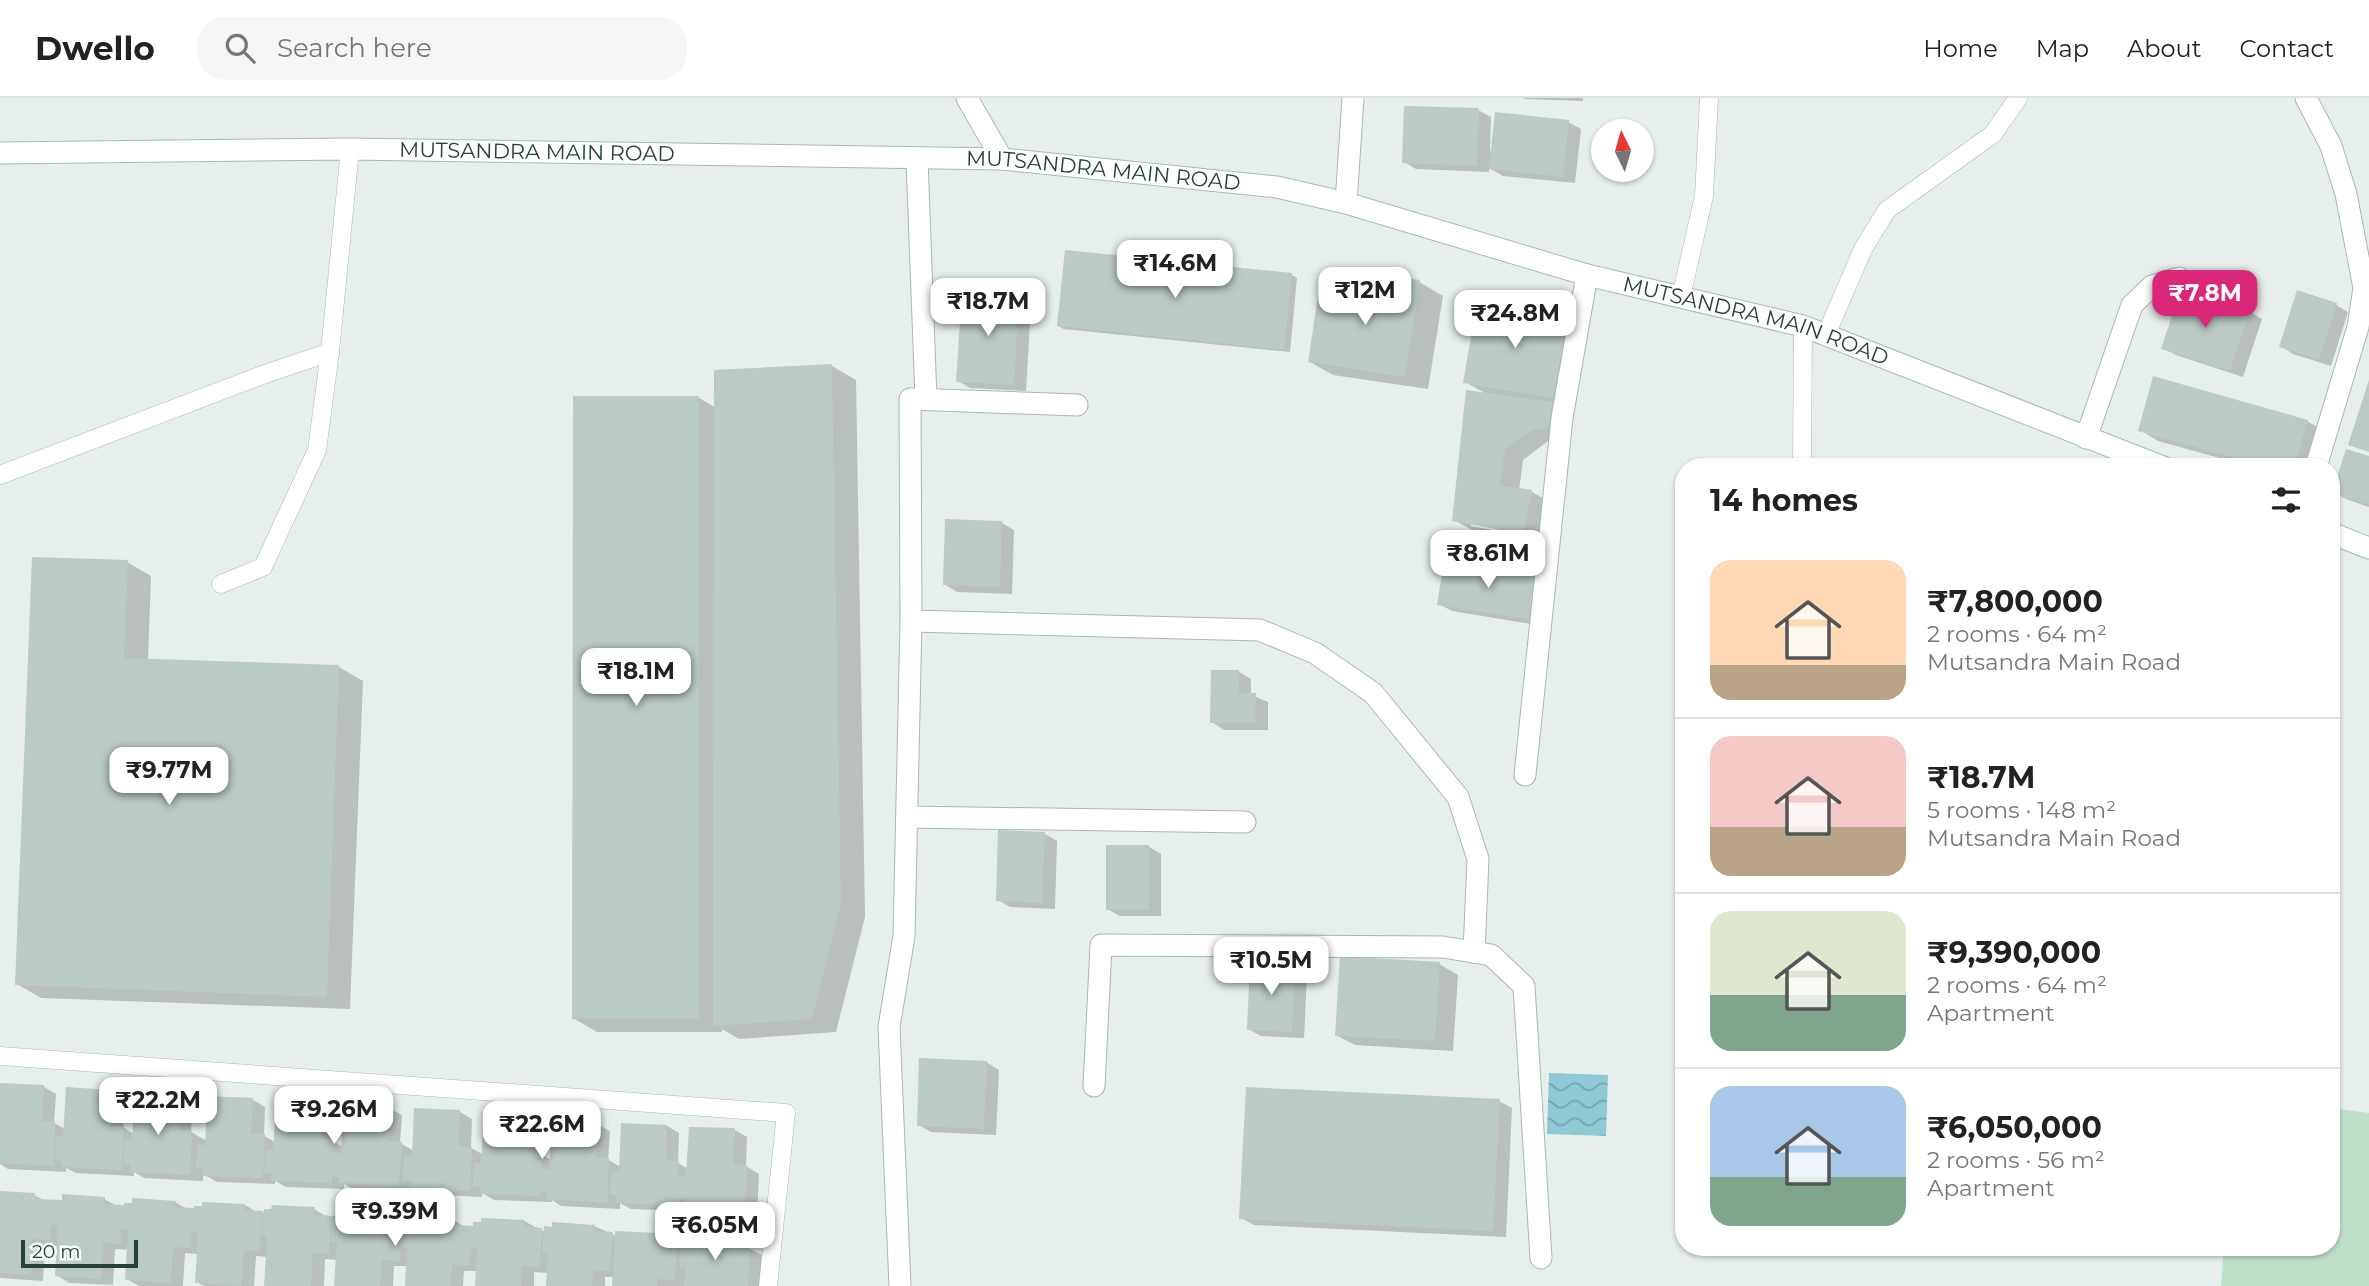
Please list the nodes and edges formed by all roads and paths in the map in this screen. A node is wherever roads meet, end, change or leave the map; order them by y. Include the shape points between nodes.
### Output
1 (967, 98) edge
2 (1353, 98) edge
3 (1709, 98) edge
4 (2018, 98) edge
5 (2306, 98) edge
6 (350, 149) junction
7 (0, 153) edge
8 (1002, 159) junction
9 (917, 160) junction
10 (1346, 203) junction
11 (1587, 275) junction
12 (2179, 278) dead end
13 (1681, 297) junction
14 (1803, 326) junction
15 (1826, 335) junction
16 (330, 352) junction
17 (926, 399) junction
18 (1077, 405) dead end
19 (2087, 438) junction
20 (1802, 458) edge
21 (2139, 458) edge
22 (2319, 458) edge
23 (0, 474) edge
24 (2340, 537) edge
25 (2369, 548) edge
26 (221, 584) dead end
27 (911, 621) junction
28 (1525, 775) dead end
29 (906, 817) junction
30 (1245, 822) dead end
31 (1474, 952) junction
32 (0, 1056) edge
33 (1094, 1087) dead end
34 (1541, 1258) dead end
35 (768, 1286) edge
36 (900, 1286) edge

1 - 8 street
2 - 10 street
3 - 13 lane via 1704,196
4 - 15 lane via 1993,134 1887,209 1863,249
5 - 22 street via 2331,146 2346,194 2364,288 2358,327
6 - 7 street, MUTSANDRA MAIN ROAD
6 - 9 street, MUTSANDRA MAIN ROAD
6 - 16 lane
8 - 9 street, MUTSANDRA MAIN ROAD
8 - 10 street, MUTSANDRA MAIN ROAD via 1277,187
9 - 17 street
10 - 11 street, MUTSANDRA MAIN ROAD
11 - 13 street, MUTSANDRA MAIN ROAD
11 - 28 street via 1562,418
12 - 19 street via 2152,286 2132,305
13 - 14 street, MUTSANDRA MAIN ROAD
14 - 15 street, MUTSANDRA MAIN ROAD
14 - 20 lane
15 - 19 street, MUTSANDRA MAIN ROAD
16 - 23 lane
16 - 26 lane via 317,450 262,567
17 - 18 street
17 - 27 street via 910,399
19 - 21 street, MUTSANDRA MAIN ROAD
24 - 25 street
27 - 29 street
27 - 31 street via 1260,630 1315,653 1373,693 1458,797 1478,859
29 - 30 street
29 - 36 street via 904,936 889,1027
31 - 33 street via 1443,947 1101,945
31 - 34 street via 1491,955 1524,986
32 - 35 lane via 786,1113

